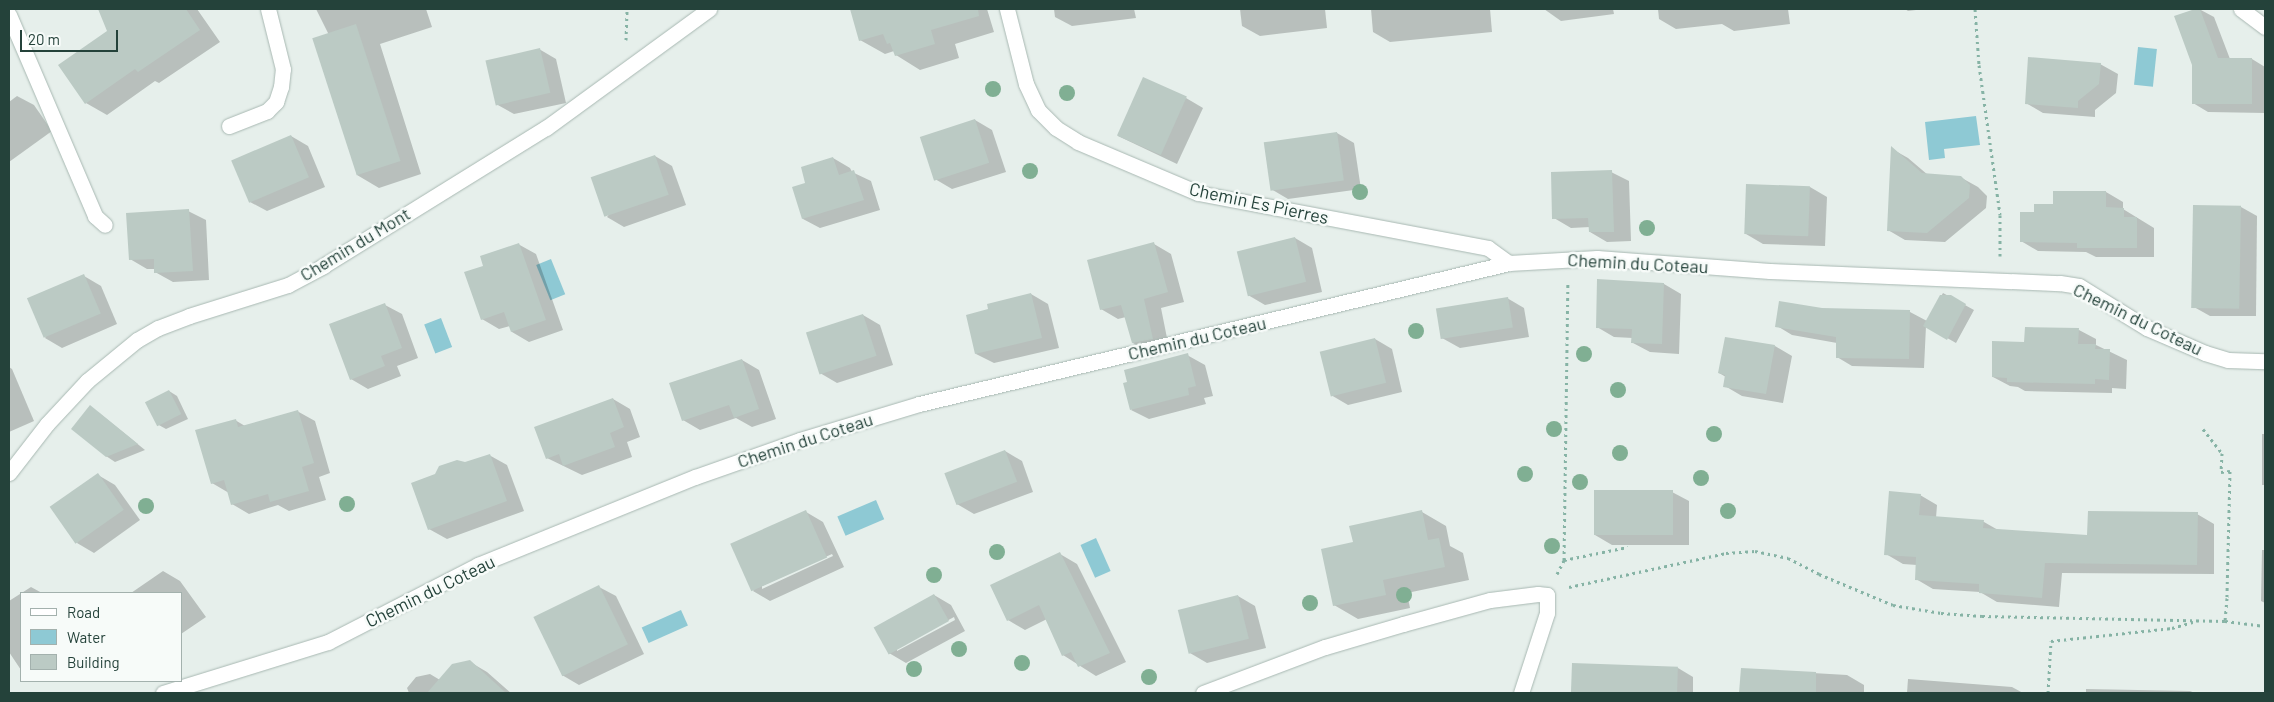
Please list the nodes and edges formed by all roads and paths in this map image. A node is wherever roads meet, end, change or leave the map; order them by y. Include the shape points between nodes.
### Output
1 (268, 9) edge
2 (627, 9) edge
3 (709, 9) edge
4 (1007, 9) edge
5 (1975, 9) edge
6 (2241, 9) edge
7 (9, 15) edge
8 (2265, 27) edge
9 (626, 44) dead end
10 (229, 126) dead end
11 (105, 225) dead end
12 (1509, 263) junction
13 (1568, 278) dead end
14 (1997, 279) junction
15 (2265, 361) edge
16 (2203, 429) dead end
17 (9, 473) edge
18 (1628, 547) dead end
19 (1564, 560) junction
20 (1547, 595) junction
21 (2202, 620) junction
22 (2224, 621) junction
23 (2265, 626) edge
24 (163, 693) edge
25 (1203, 693) edge
26 (1521, 693) edge
27 (2048, 693) edge

1 - 10 street via 283,69 281,87 276,102 267,111
2 - 9 path
3 - 17 street, Chemin du Mont via 546,128 323,266 288,285 189,316 136,340 87,381 47,424
4 - 12 street, Chemin Es Pierres via 1026,84 1038,110 1056,128 1078,142 1198,193 1488,248
5 - 14 path via 1979,65 2000,214 2001,252
6 - 8 street
7 - 11 street via 95,216
12 - 14 street, Chemin du Coteau via 1597,258 1770,271
12 - 24 street, Chemin du Coteau via 919,404 800,440 695,477 478,565 328,642
13 - 19 path
14 - 15 street, Chemin du Coteau via 2079,286 2147,328 2204,353 2228,360
16 - 22 path via 2222,453 2221,472 2230,471
18 - 19 path
19 - 20 path
20 - 21 path via 1726,553 1755,551 1788,558 1893,605 1941,613
20 - 25 street via 1490,600 1403,624 1325,647
20 - 26 street via 1547,613
21 - 22 path
21 - 27 path via 2172,628 2051,642
22 - 23 path

